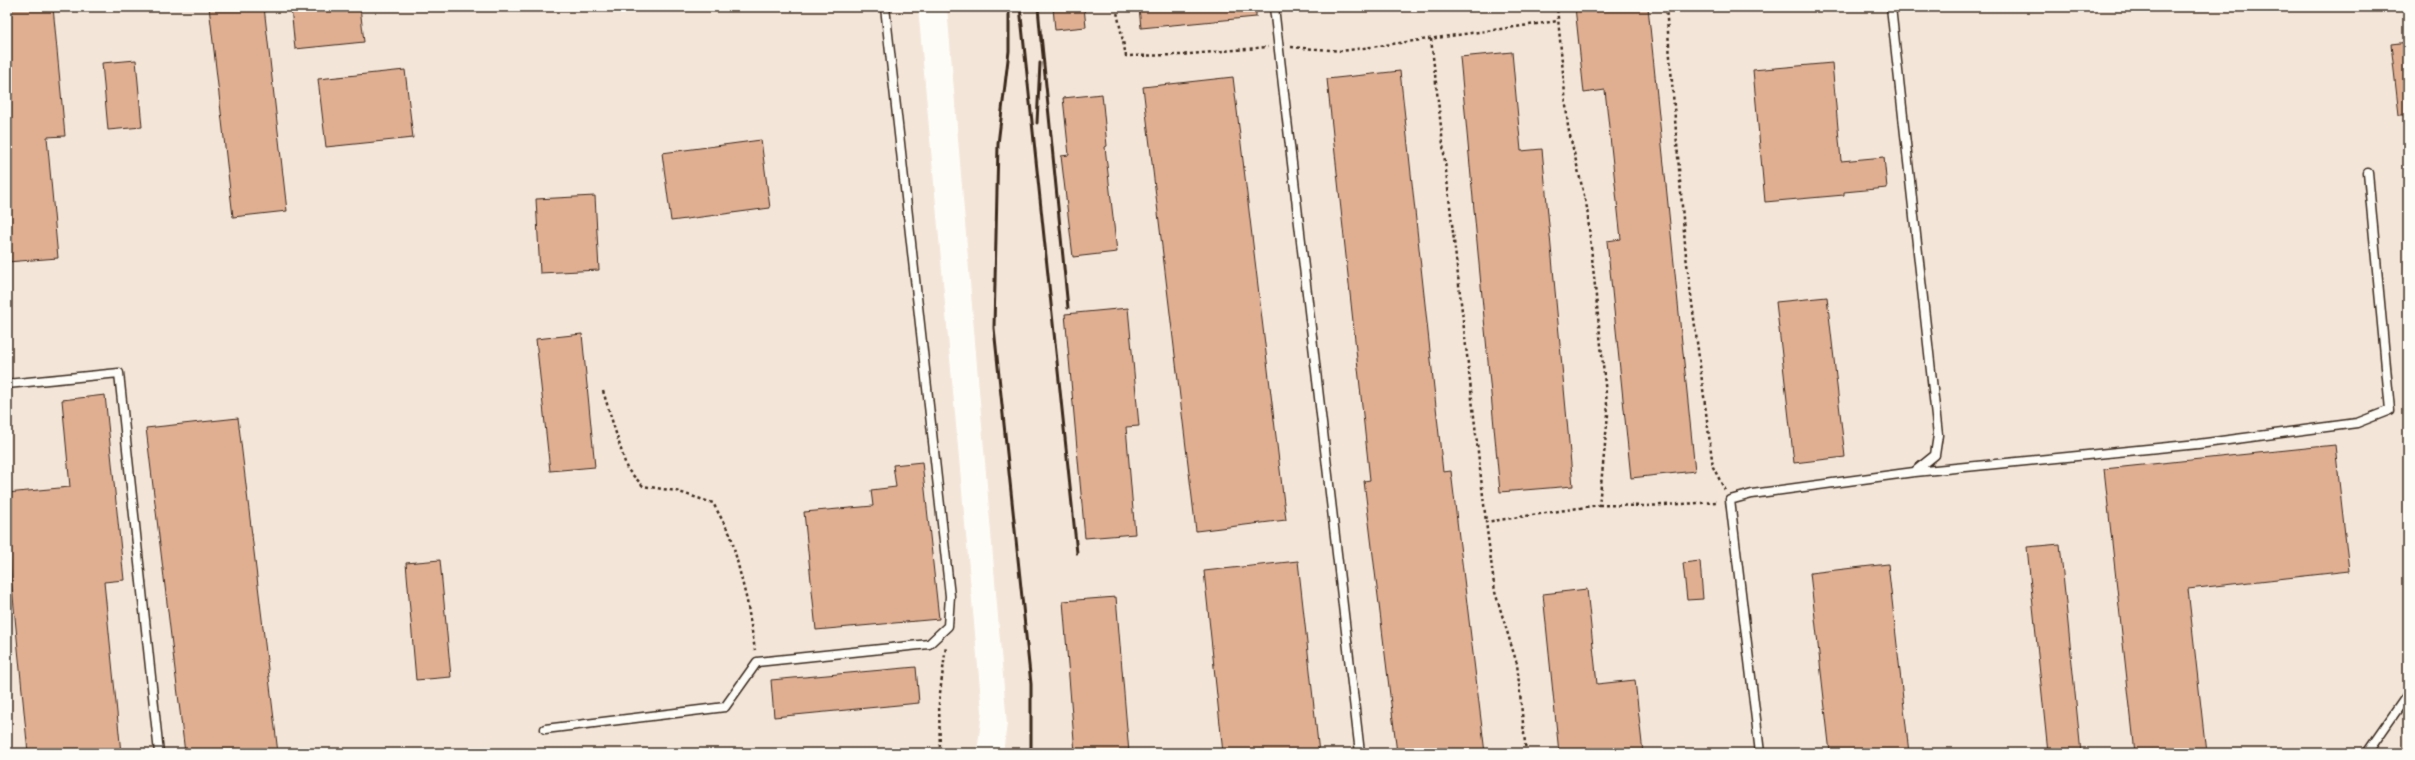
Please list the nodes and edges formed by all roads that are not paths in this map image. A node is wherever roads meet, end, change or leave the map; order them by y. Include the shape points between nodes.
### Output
1 (885, 7) edge
2 (1274, 7) edge
3 (1891, 7) edge
4 (2368, 173) dead end
5 (7, 384) edge
6 (1914, 472) junction
7 (2408, 694) edge
8 (545, 729) dead end
9 (159, 753) edge
10 (1360, 753) edge
11 (1760, 753) edge
12 (2367, 753) edge

1 - 8 lane via 950,596 948,626 929,644 757,662 725,708
2 - 10 lane
3 - 6 lane via 1938,436 1935,455
4 - 6 lane via 2390,410 2358,424 2198,444
5 - 9 lane via 119,373
6 - 11 lane via 1752,494 1730,500
7 - 12 lane

